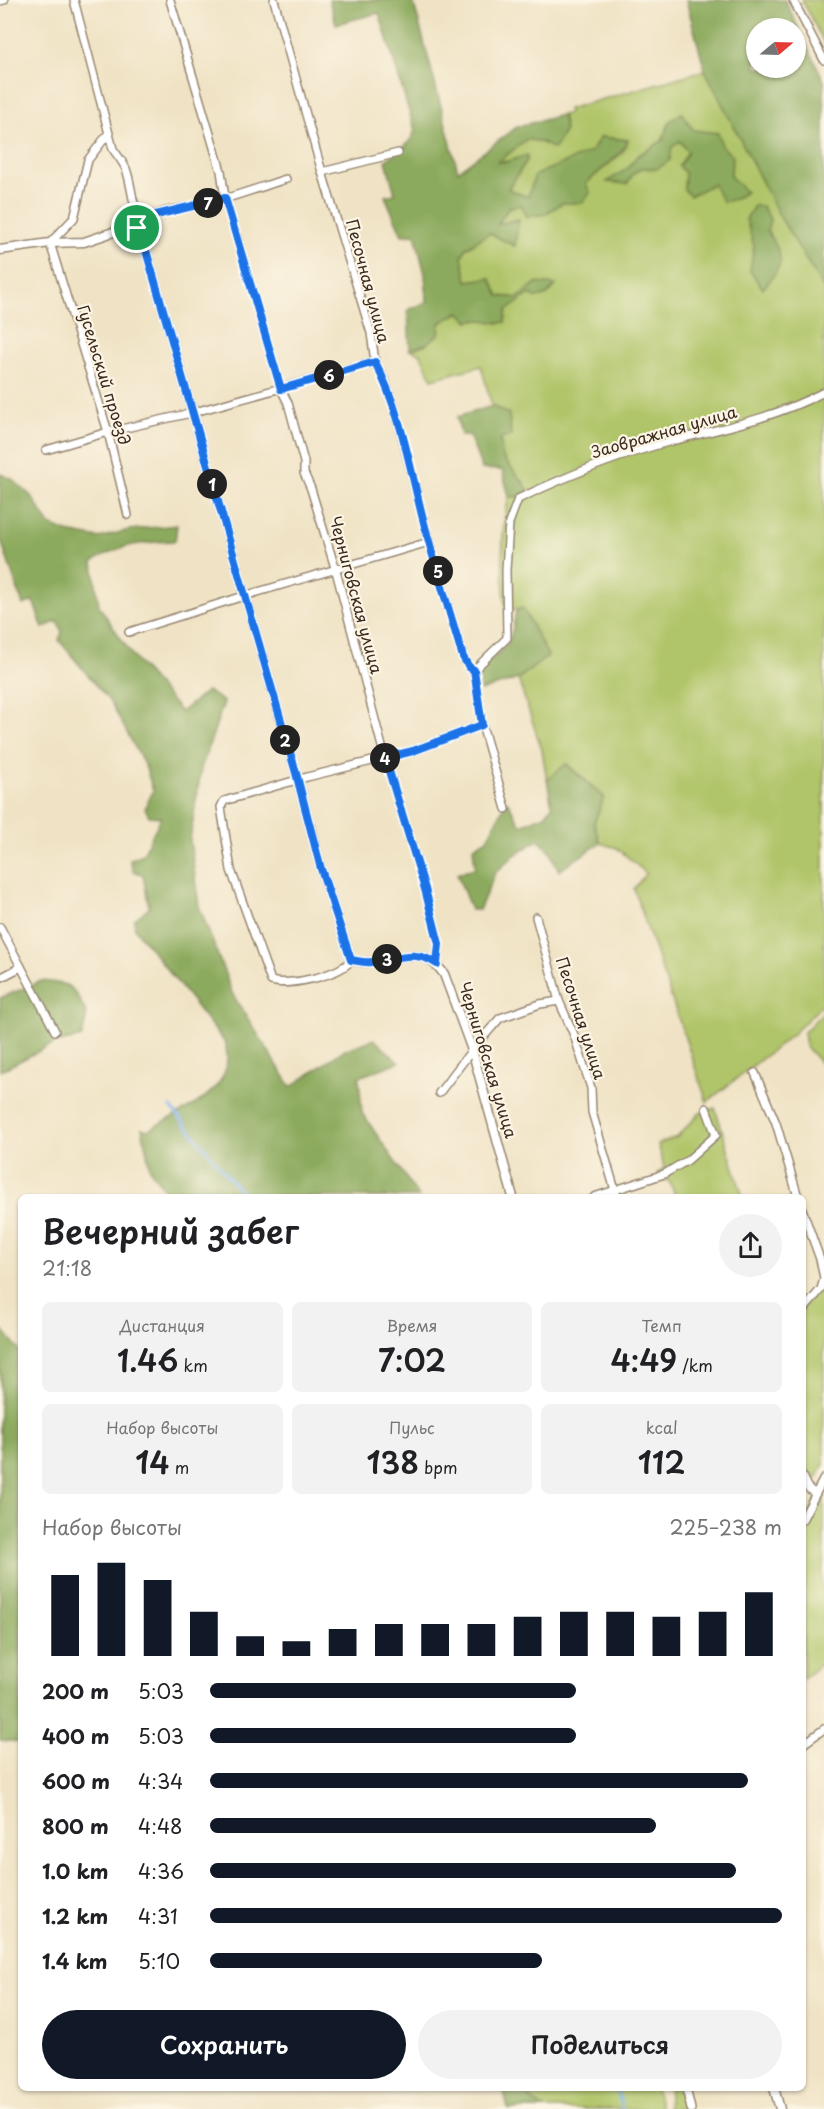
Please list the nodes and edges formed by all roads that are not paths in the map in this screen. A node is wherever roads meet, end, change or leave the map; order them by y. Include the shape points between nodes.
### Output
1 (74, 0) edge
2 (170, 0) edge
3 (273, 0) edge
4 (793, 0) edge
5 (824, 60) edge
6 (108, 134) junction
7 (398, 153) dead end
8 (322, 172) junction
9 (286, 179) dead end
10 (225, 198) junction
11 (140, 224) junction
12 (51, 243) junction
13 (3, 250) edge
14 (375, 362) junction
15 (281, 389) junction
16 (824, 392) edge
17 (191, 413) junction
18 (108, 432) junction
19 (46, 450) dead end
20 (129, 515) dead end
21 (429, 542) junction
22 (336, 571) junction
23 (244, 596) junction
24 (129, 632) dead end
25 (474, 670) junction
26 (482, 725) junction
27 (385, 758) junction
28 (298, 780) junction
29 (506, 809) dead end
30 (536, 918) dead end
31 (0, 927) edge
32 (351, 960) junction
33 (437, 964) junction
34 (21, 967) junction
35 (0, 978) edge
36 (559, 1000) junction
37 (55, 1031) dead end
38 (472, 1050) junction
39 (755, 1073) dead end
40 (439, 1093) dead end
41 (706, 1108) dead end
42 (512, 1194) edge
43 (616, 1194) edge
44 (797, 1194) edge
45 (806, 1220) edge
46 (824, 1279) edge
47 (806, 1307) edge
48 (824, 1478) edge
49 (806, 1485) edge
50 (815, 1494) junction
51 (806, 1512) edge
52 (824, 1729) edge
53 (806, 1742) edge
54 (687, 2091) edge
55 (775, 2091) edge
56 (692, 2109) edge
57 (780, 2109) edge

1 - 6 street
2 - 10 street, Черниговская улица via 221,171
3 - 8 street, Песочная улица
4 - 5 street
6 - 11 street via 125,166
6 - 12 street via 88,160 74,218
7 - 8 street
8 - 14 street, Песочная улица via 371,333
9 - 10 street
10 - 11 street via 166,212
10 - 15 street, Черниговская улица
11 - 12 street via 84,242
11 - 17 street
12 - 13 street
12 - 18 street, Гусельский проезд
14 - 15 street
14 - 21 street, Песочная улица via 395,409
15 - 17 street
15 - 22 street, Черниговская улица
16 - 25 street, Заовражная улица via 764,418 614,458 518,499 509,523 507,638
17 - 18 street
17 - 23 street
18 - 19 street
18 - 20 street, Гусельский проезд
21 - 22 street
21 - 25 street, Песочная улица via 463,657
22 - 23 street
22 - 27 street, Черниговская улица
23 - 24 street
23 - 28 street
25 - 26 street, Песочная улица
26 - 27 street
26 - 29 street, Песочная улица
27 - 28 street
27 - 33 street, Черниговская улица via 439,944
28 - 32 street via 321,869
28 - 32 street via 224,801 221,807 231,870 271,981 278,984 313,979 347,966
30 - 36 street, Песочная улица
31 - 34 street
32 - 33 street via 369,962 408,954
33 - 38 street, Черниговская улица via 450,984
34 - 35 street
34 - 37 street
36 - 38 street via 500,1018
36 - 43 street, Песочная улица via 591,1088 592,1112
38 - 40 street
38 - 42 street, Черниговская улица
39 - 44 street via 776,1123
41 - 43 street via 716,1135 688,1160
45 - 46 street
46 - 47 street
48 - 50 street
49 - 50 street
50 - 51 street
52 - 53 street
54 - 56 street
55 - 57 street

